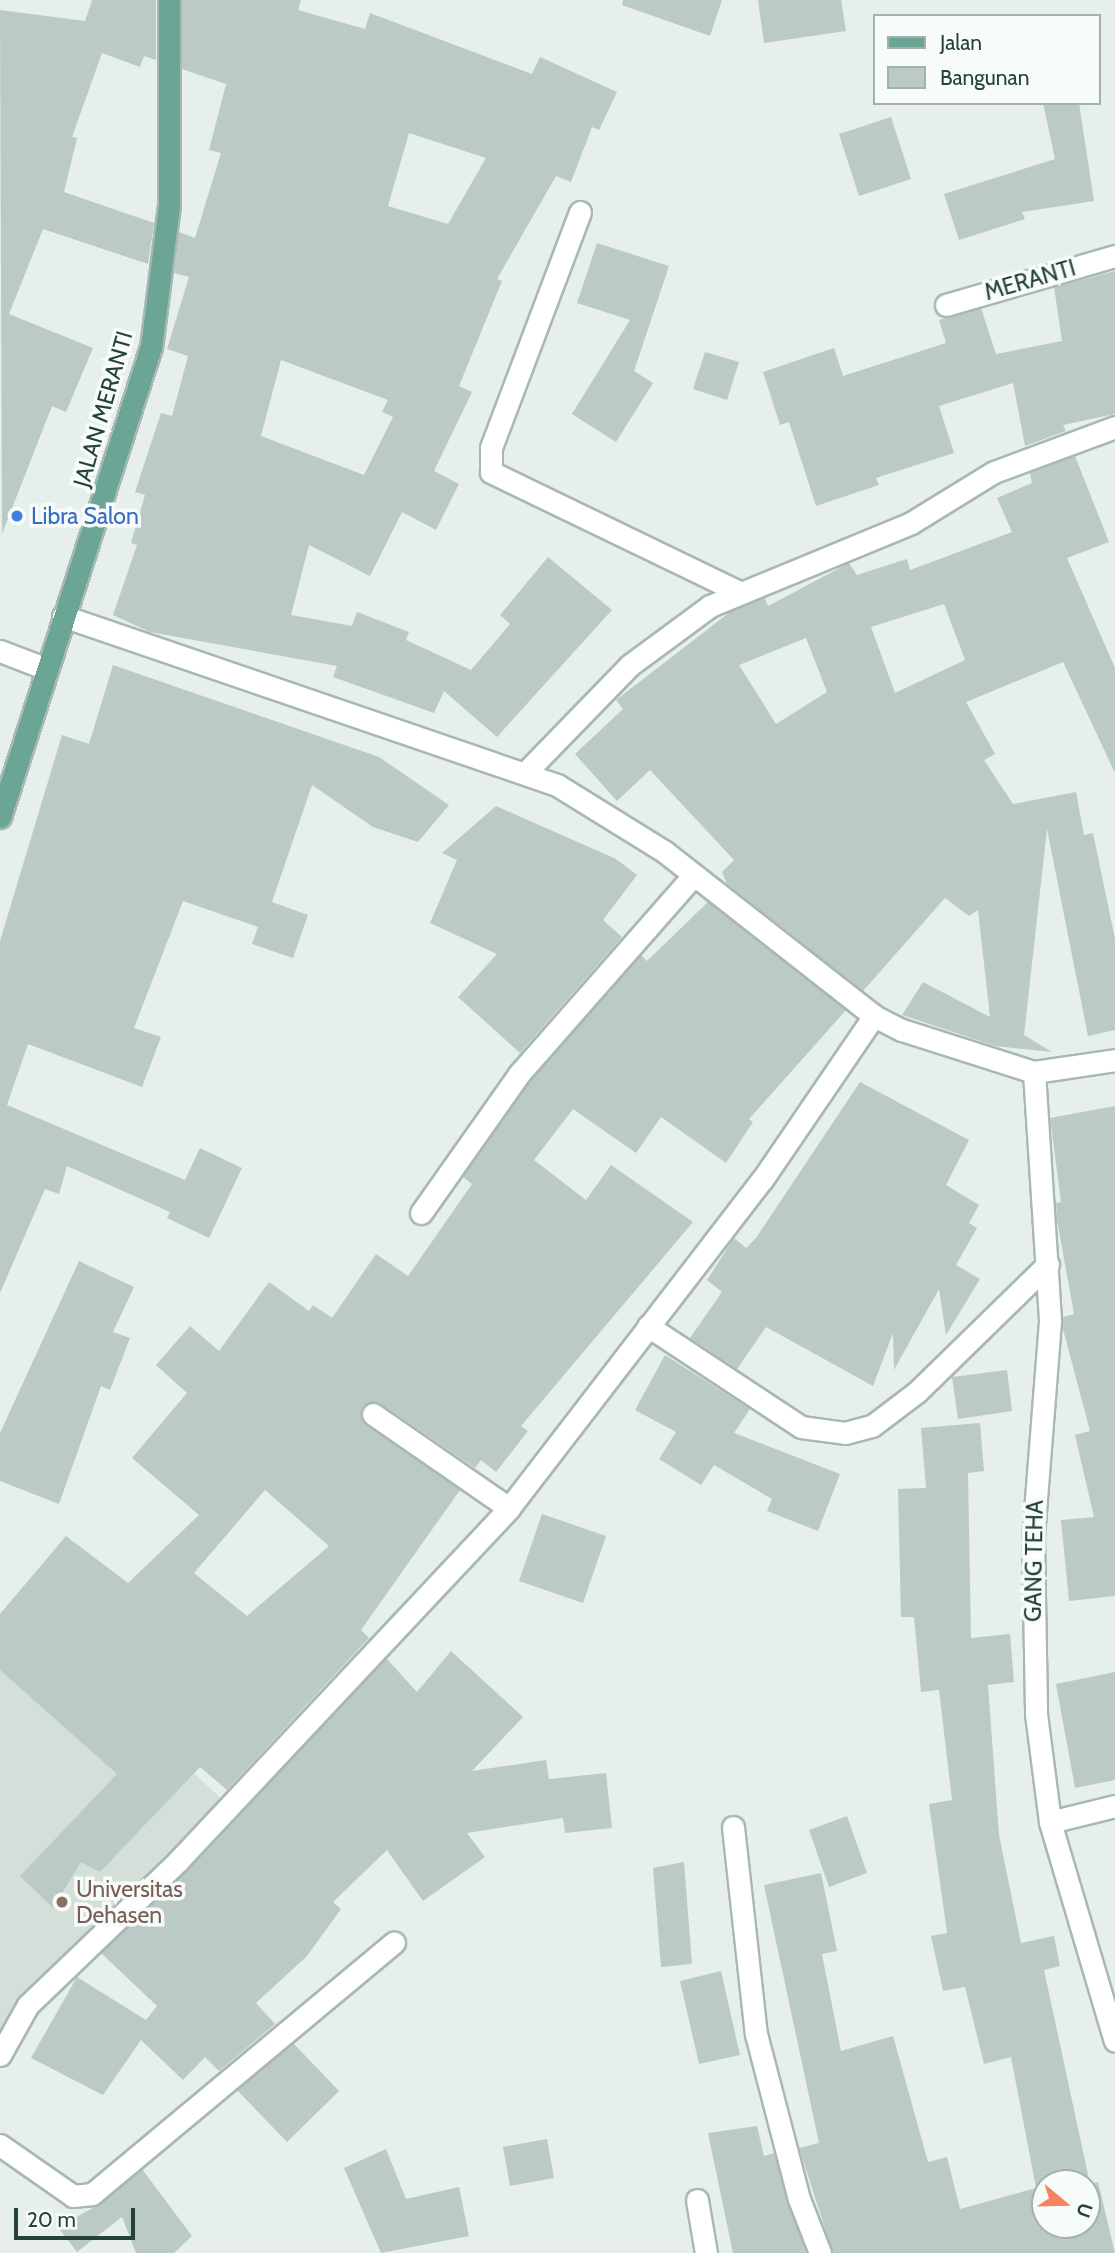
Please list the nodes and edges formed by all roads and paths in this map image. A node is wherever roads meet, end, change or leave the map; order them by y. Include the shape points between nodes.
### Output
1 (169, 0) edge
2 (580, 212) dead end
3 (1115, 256) edge
4 (946, 305) dead end
5 (1115, 427) edge
6 (737, 591) junction
7 (64, 616) junction
8 (0, 651) edge
9 (47, 669) junction
10 (526, 772) junction
11 (0, 817) edge
12 (693, 876) junction
13 (874, 1016) junction
14 (1115, 1060) edge
15 (1034, 1072) junction
16 (421, 1213) dead end
17 (1048, 1264) junction
18 (648, 1326) junction
19 (373, 1414) dead end
20 (509, 1508) junction
21 (1115, 1806) edge
22 (1050, 1822) junction
23 (733, 1827) dead end
24 (394, 1942) dead end
25 (1115, 2041) edge
26 (0, 2054) edge
27 (0, 2145) edge
28 (697, 2200) dead end
29 (706, 2253) edge
30 (820, 2253) edge

1 - 7 main road, JALAN MERANTI via 172,133 164,275 129,430
2 - 6 street via 491,448 491,472
3 - 4 street, MERANTI
5 - 6 street via 994,472 911,523
6 - 10 street via 675,627 630,665
7 - 9 main road, JALAN MERANTI
7 - 10 street
8 - 9 street
9 - 11 main road, JALAN MERANTI
10 - 12 street via 623,823
12 - 13 street
12 - 16 street via 519,1074
13 - 15 street via 932,1042
13 - 18 street via 762,1180
14 - 15 street
15 - 17 street, GANG TEHA
17 - 18 street via 917,1392 872,1426 845,1433 801,1427
17 - 22 street, GANG TEHA via 1032,1644
18 - 20 street
19 - 20 street
20 - 26 street via 178,1861 28,2005
21 - 22 street
22 - 25 street, GANG TEHA
23 - 30 street via 756,2034 773,2112
24 - 27 street via 92,2194 73,2196
28 - 29 street

